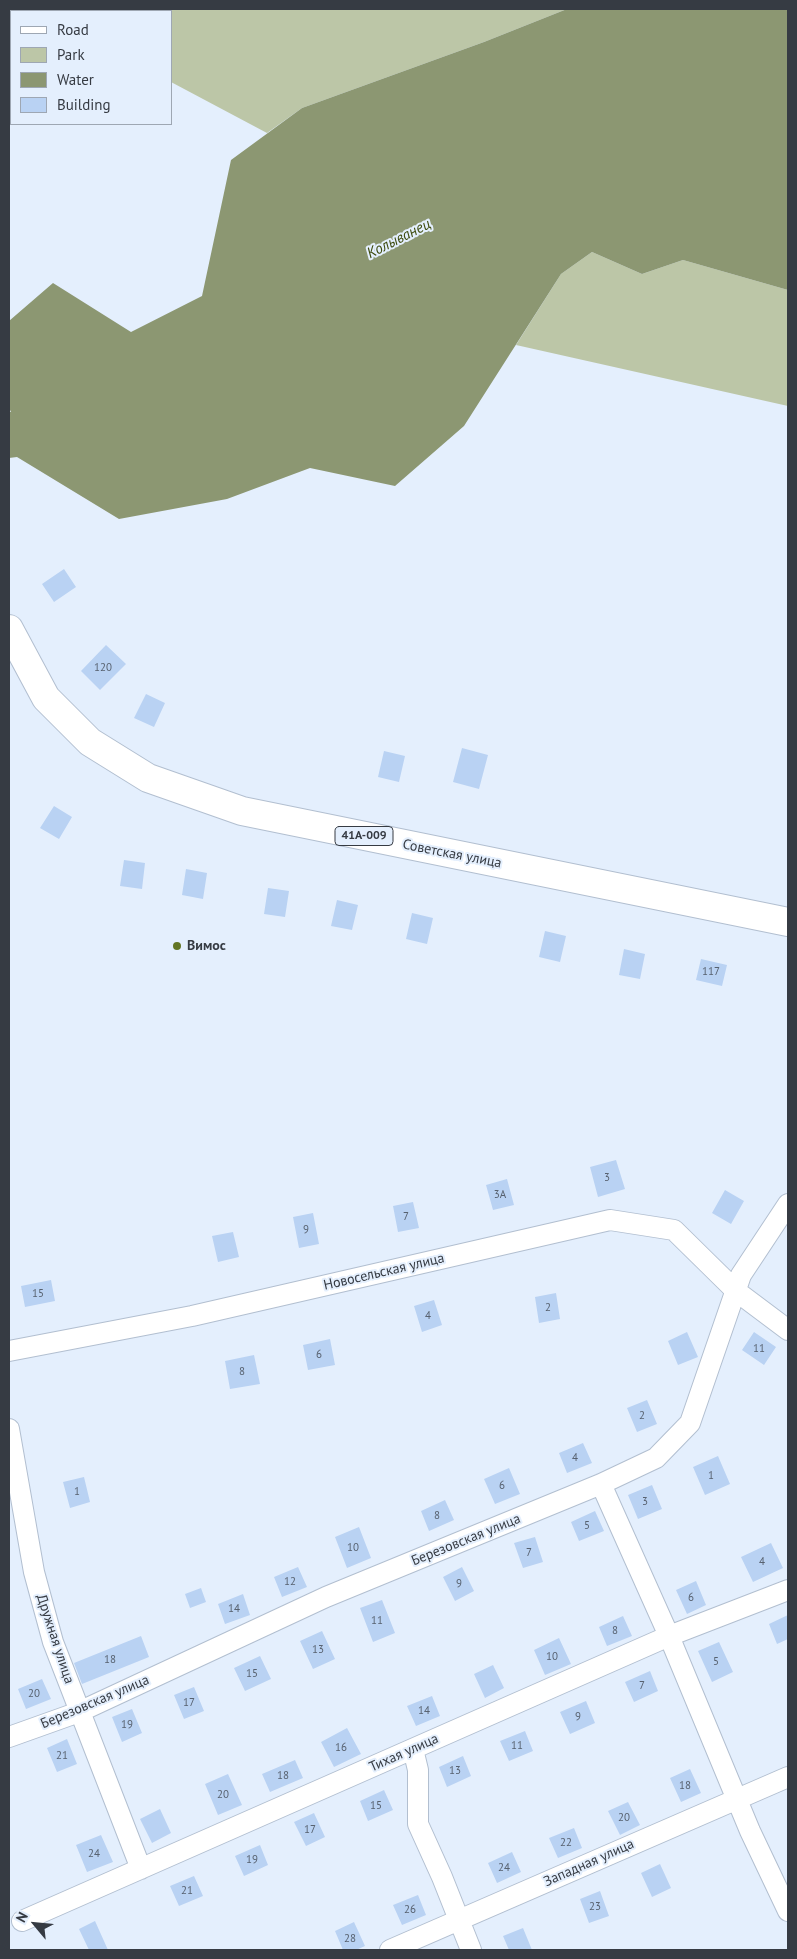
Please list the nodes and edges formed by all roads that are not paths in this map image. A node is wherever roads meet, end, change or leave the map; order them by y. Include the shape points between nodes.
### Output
1 (9, 629) edge
2 (788, 922) edge
3 (788, 1204) edge
4 (736, 1291) junction
5 (788, 1330) edge
6 (9, 1352) edge
7 (9, 1429) edge
8 (601, 1484) junction
9 (788, 1590) edge
10 (669, 1636) junction
11 (79, 1712) junction
12 (9, 1737) edge
13 (413, 1749) junction
14 (788, 1777) edge
15 (737, 1799) junction
16 (141, 1869) junction
17 (788, 1911) edge
18 (459, 1920) junction
19 (22, 1922) dead end
20 (390, 1950) edge
21 (471, 1950) edge

1 - 2 main road, Советская улица / 41А-009 via 46,698 90,742 148,778 242,812
3 - 4 street, Березовская улица via 741,1275
4 - 5 street, Новосельская улица
4 - 6 street, Новосельская улица via 674,1230 610,1220 192,1316
4 - 8 street, Березовская улица via 690,1423 656,1458
7 - 11 street, Дружная улица via 34,1572 53,1642
8 - 10 street
8 - 11 street, Березовская улица via 326,1597
9 - 10 street, Тихая улица
10 - 13 street, Тихая улица
10 - 15 street
11 - 12 street, Березовская улица
11 - 16 street, Дружная улица
13 - 16 street, Тихая улица
13 - 18 street via 418,1770 418,1824
14 - 15 street, Западная улица
15 - 17 street
15 - 18 street, Западная улица
16 - 19 street, Тихая улица
18 - 20 street, Западная улица
18 - 21 street

